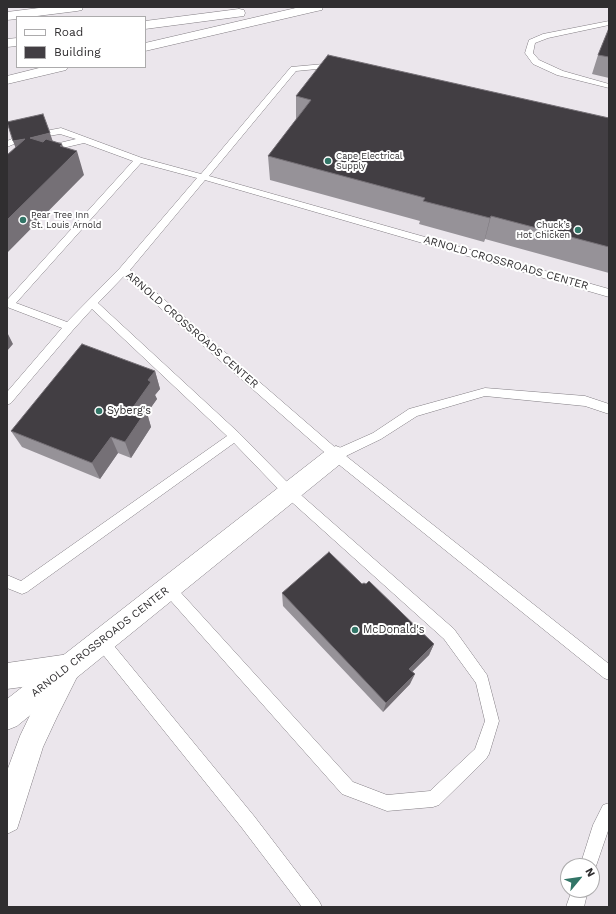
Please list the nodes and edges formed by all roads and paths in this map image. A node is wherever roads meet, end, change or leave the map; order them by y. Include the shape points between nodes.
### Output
1 (77, 7) edge
2 (281, 7) edge
3 (317, 7) edge
4 (7, 16) edge
5 (609, 23) edge
6 (146, 25) edge
7 (146, 47) edge
8 (340, 64) edge
9 (57, 68) edge
10 (7, 80) edge
11 (609, 86) edge
12 (85, 140) junction
13 (7, 144) edge
14 (54, 147) edge
15 (139, 160) junction
16 (203, 177) junction
17 (124, 270) junction
18 (609, 293) edge
19 (92, 303) junction
20 (69, 327) junction
21 (7, 400) edge
22 (609, 409) edge
23 (235, 436) junction
24 (336, 455) junction
25 (289, 492) junction
26 (7, 581) edge
27 (168, 588) junction
28 (101, 641) junction
29 (69, 667) junction
30 (609, 673) edge
31 (7, 676) edge
32 (7, 716) edge
33 (609, 811) edge
34 (7, 819) edge
35 (591, 858) edge
36 (313, 907) edge

1 - 4 main road
2 - 6 main road
3 - 7 main road
5 - 11 lane via 546,36 532,42 529,53 536,62 560,73
8 - 16 lane via 294,69
9 - 10 main road
12 - 13 lane via 60,131
12 - 14 lane
12 - 15 lane
15 - 16 lane
15 - 20 lane via 9,304
16 - 17 lane, ARNOLD CROSSROADS CENTER
16 - 18 lane, ARNOLD CROSSROADS CENTER
17 - 19 lane
17 - 24 lane, ARNOLD CROSSROADS CENTER
19 - 20 lane
19 - 23 lane
20 - 21 lane
22 - 24 lane via 585,401 485,392 413,412 377,436
23 - 25 lane
23 - 26 lane via 22,588
24 - 25 main road, ARNOLD CROSSROADS CENTER
24 - 30 lane
25 - 27 main road, ARNOLD CROSSROADS CENTER
25 - 27 lane via 449,634 482,680 492,721 481,754 433,799 387,803 348,788
27 - 28 main road, ARNOLD CROSSROADS CENTER
28 - 29 main road, ARNOLD CROSSROADS CENTER
28 - 36 lane via 248,822
29 - 31 main road
29 - 32 main road, ARNOLD CROSSROADS CENTER
29 - 34 main road via 47,707 30,746
33 - 35 lane

